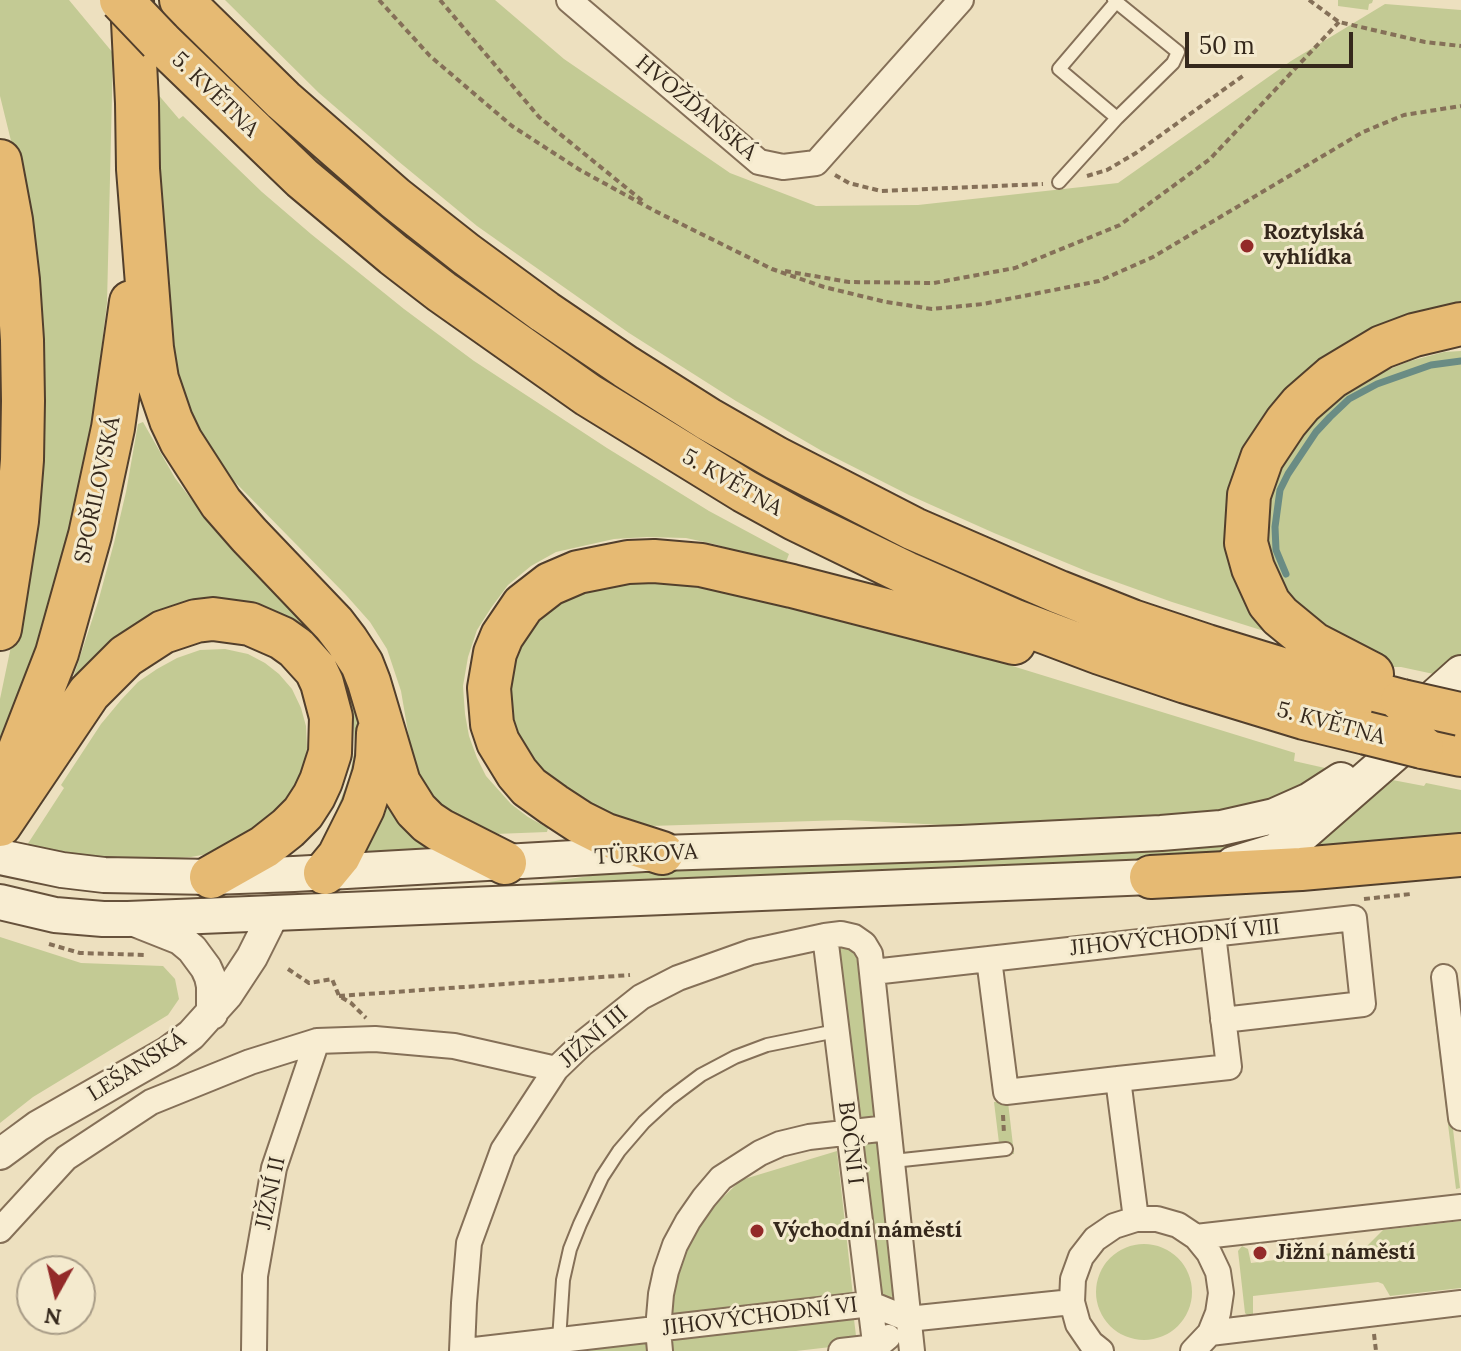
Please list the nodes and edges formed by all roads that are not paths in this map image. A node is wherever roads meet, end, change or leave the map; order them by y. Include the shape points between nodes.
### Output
1 (121, 0) edge
2 (132, 0) edge
3 (181, 0) edge
4 (569, 0) edge
5 (961, 0) edge
6 (1115, 1) edge
7 (1117, 118) junction
8 (0, 161) edge
9 (138, 169) junction
10 (1059, 182) road end
11 (1461, 324) edge
12 (0, 629) edge
13 (1461, 673) edge
14 (1186, 682) junction
15 (1407, 697) junction
16 (375, 704) junction
17 (1461, 708) edge
18 (1442, 751) edge
19 (330, 753) junction
20 (7, 802) edge
21 (662, 853) junction
22 (1461, 855) edge
23 (0, 857) edge
24 (505, 863) junction
25 (310, 874) junction
26 (211, 877) junction
27 (1151, 877) junction
28 (0, 902) edge
29 (274, 913) junction
30 (128, 919) junction
31 (1213, 934) junction
32 (825, 936) junction
33 (989, 959) junction
34 (873, 972) junction
35 (1444, 977) dead end
36 (212, 1014) junction
37 (1223, 1020) junction
38 (836, 1031) junction
39 (317, 1041) junction
40 (556, 1069) junction
41 (1118, 1079) junction
42 (1461, 1118) edge
43 (888, 1128) junction
44 (849, 1132) junction
45 (1006, 1149) road end
46 (0, 1154) edge
47 (901, 1161) junction
48 (1461, 1207) edge
49 (1136, 1219) junction
50 (0, 1230) edge
51 (1196, 1237) junction
52 (1061, 1303) junction
53 (1461, 1303) edge
54 (871, 1304) junction
55 (908, 1319) junction
56 (1210, 1333) junction
57 (559, 1340) junction
58 (659, 1340) edge
59 (876, 1349) edge
60 (254, 1351) edge
61 (464, 1351) edge
62 (841, 1351) edge
63 (912, 1351) edge
64 (1101, 1351) edge
65 (1193, 1351) edge

1 - 14 highway, 5. KVĚTNA, bridge via 291,168 394,255 503,337 639,428 795,519 906,573 1015,621
2 - 9 highway
3 - 15 highway, 5. KVĚTNA via 283,100 466,254 626,367 776,458 914,529 1132,621 1282,669
4 - 5 street, HVOŽĎANSKÁ via 759,162 783,167 816,163
6 - 7 lane via 1059,69
6 - 7 lane via 1178,52
7 - 10 lane
8 - 12 highway via 18,280 23,401 17,521
9 - 16 highway via 154,364 171,420 221,503 347,641 362,664
9 - 20 highway, SPOŘILOVSKÁ via 130,310 101,489 57,653
11 - 15 highway via 1382,347 1332,377 1286,422 1262,458 1249,495 1246,543 1269,603 1314,644
13 - 21 main road, TÜRKOVA via 1324,792 1291,810 1236,825 977,842
14 - 18 highway, 5. KVĚTNA, bridge via 1304,718
14 - 21 highway via 701,565 641,561 578,572 538,592 502,636 491,670 492,724 506,758 529,787 580,822
15 - 17 highway, 5. KVĚTNA, bridge
16 - 24 highway via 399,783 416,810 440,830
16 - 25 highway via 379,743 374,774 355,827 339,856
17 - 27 main road, TÜRKOVA via 1275,851
19 - 20 highway via 331,717 322,683 296,648 250,624 196,621 163,632 105,675
19 - 25 highway
19 - 26 highway via 303,813 264,847
21 - 24 main road, TÜRKOVA
22 - 27 highway
23 - 26 main road, TÜRKOVA via 104,875
24 - 25 main road, TÜRKOVA
25 - 26 main road, TÜRKOVA
25 - 29 main road
27 - 29 main road, TÜRKOVA
28 - 30 main road, TÜRKOVA via 55,915
29 - 30 main road, TÜRKOVA
29 - 36 street, LEŠANSKÁ via 252,957
30 - 36 street via 192,949 210,977
31 - 33 street, JIHOVÝCHODNÍ VIII
31 - 37 street
31 - 37 street, JIHOVÝCHODNÍ VIII via 1354,918 1363,1004
32 - 34 street via 841,934 864,944
32 - 38 street, BOČNÍ I
32 - 40 street, JIŽNÍ III via 751,952 678,978 641,997
33 - 34 street, JIHOVÝCHODNÍ VIII
33 - 41 street via 1004,1097
34 - 43 street, BOČNÍ I
35 - 42 street
36 - 46 street, LEŠANSKÁ via 168,1052 38,1126
37 - 41 street via 1229,1067
38 - 44 street, BOČNÍ I
38 - 57 lane via 735,1057 701,1075 644,1122 602,1177 570,1249
39 - 40 street via 375,1039 454,1046
39 - 50 street via 151,1102 66,1158
39 - 60 street, JIŽNÍ II via 274,1168 255,1276
40 - 61 street, JIŽNÍ III via 503,1150 469,1243
41 - 49 street
43 - 44 street
43 - 47 street, BOČNÍ I
44 - 54 street, BOČNÍ I
44 - 58 street via 780,1144 721,1178 675,1245 663,1282
45 - 47 lane
47 - 55 street, BOČNÍ I
48 - 51 street
49 - 51 street via 1178,1225
49 - 52 street via 1095,1239
51 - 56 street via 1218,1272 1221,1293
52 - 55 street, JIHOVÝCHODNÍ VI
52 - 64 street
53 - 56 street
54 - 55 street, JIHOVÝCHODNÍ VI
54 - 58 street, JIHOVÝCHODNÍ VI
54 - 59 street, BOČNÍ I
55 - 59 street, JIHOVÝCHODNÍ VI
55 - 63 street, BOČNÍ I
56 - 65 street
57 - 58 street, JIHOVÝCHODNÍ VI
57 - 61 street, JIHOVÝCHODNÍ VI
59 - 62 street, JIHOVÝCHODNÍ VI

